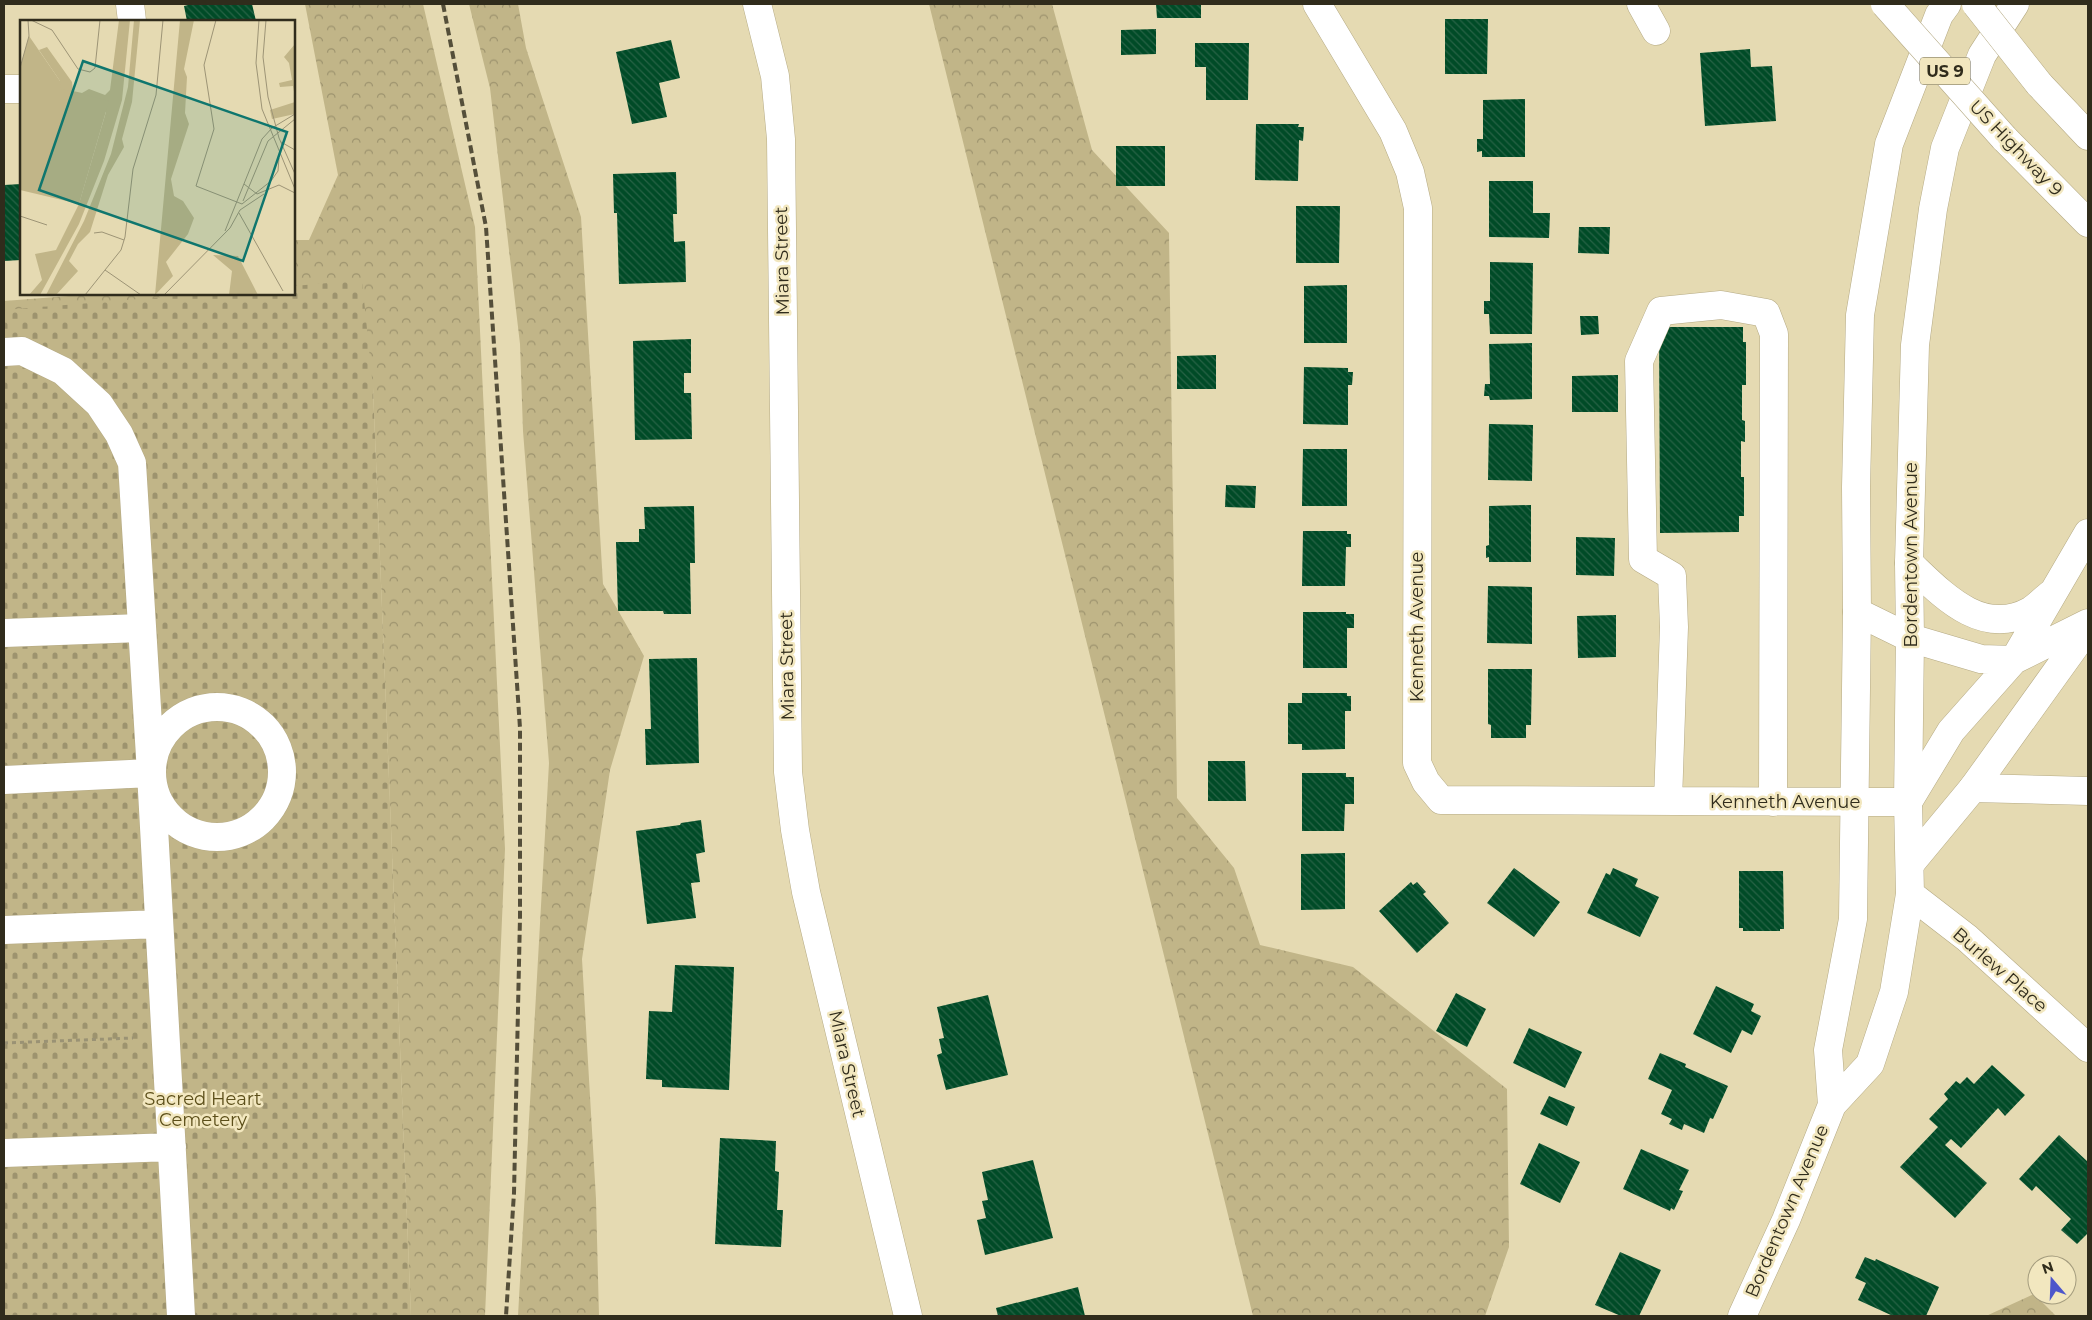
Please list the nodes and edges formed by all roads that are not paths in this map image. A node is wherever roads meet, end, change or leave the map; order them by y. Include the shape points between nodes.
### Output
1 (130, 4) edge
2 (758, 4) edge
3 (1317, 4) edge
4 (1641, 4) edge
5 (1885, 4) edge
6 (1947, 4) edge
7 (1976, 4) edge
8 (2014, 4) edge
9 (132, 20) edge
10 (1656, 31) dead end
11 (20, 88) edge
12 (4, 89) edge
13 (2060, 106) junction
14 (2088, 117) edge
15 (2088, 136) edge
16 (2081, 216) edge
17 (2088, 239) edge
18 (4, 352) edge
19 (2088, 533) edge
20 (1908, 563) junction
21 (2056, 590) junction
22 (1857, 612) junction
23 (2088, 623) edge
24 (141, 628) junction
25 (2088, 628) edge
26 (4, 634) edge
27 (1910, 638) junction
28 (2014, 660) junction
29 (151, 773) junction
30 (4, 780) edge
31 (1973, 788) junction
32 (2088, 790) edge
33 (1668, 801) junction
34 (1773, 802) junction
35 (1855, 802) junction
36 (1908, 802) junction
37 (1910, 864) junction
38 (1910, 894) junction
39 (159, 924) junction
40 (4, 930) edge
41 (2088, 1048) edge
42 (1832, 1105) junction
43 (172, 1147) junction
44 (4, 1152) edge
45 (181, 1316) edge
46 (908, 1316) edge
47 (1742, 1316) edge

1 - 9 main road
2 - 46 main road, Miara Street via 775,76 780,138 788,772 793,821 806,892
3 - 33 main road, Kenneth Avenue via 1393,131 1410,172 1418,208 1417,763 1426,782 1441,800
4 - 10 main road
5 - 16 main road, US Highway 9 / US 9, bridge via 2004,138
6 - 22 main road, Bordentown Avenue via 1939,14 1889,144 1860,315
7 - 13 main road, bridge
8 - 20 main road, Bordentown Avenue via 1982,55 1945,148 1933,209 1915,344
11 - 12 main road
13 - 14 main road
13 - 15 main road
16 - 17 main road
18 - 24 main road via 22,351 63,371 99,404 119,434 132,463
19 - 21 main road
20 - 21 main road via 1946,599 1978,617 2006,619 2030,611
20 - 27 main road, Bordentown Avenue
21 - 28 main road
22 - 27 main road
22 - 35 main road, Bordentown Avenue
23 - 28 main road
24 - 26 main road
24 - 29 main road
25 - 31 main road
27 - 28 main road via 1981,659
27 - 36 main road, Bordentown Avenue
28 - 36 main road via 1951,731
29 - 29 main road via 153,756 170,726 198,709 214,707 245,712 258,720 279,749 283,766 282,786 274,805 260,822 241,833 221,838 200,836 181,828 165,813 155,795
29 - 30 main road
29 - 39 main road
31 - 32 main road
31 - 37 main road
33 - 34 main road, Kenneth Avenue
33 - 34 main road via 1674,627 1672,576 1643,559 1639,361 1661,311 1722,305 1766,313 1774,334
34 - 35 main road, Kenneth Avenue
35 - 36 main road, Kenneth Avenue
35 - 42 main road, Bordentown Avenue via 1853,919 1828,1050
36 - 37 main road, Bordentown Avenue
37 - 38 main road, Bordentown Avenue
38 - 41 main road, Burlew Place via 1967,938
38 - 42 main road, Bordentown Avenue via 1894,992 1870,1064
39 - 40 main road
39 - 43 main road
42 - 47 main road, Bordentown Avenue via 1786,1220
43 - 44 main road
43 - 45 main road

